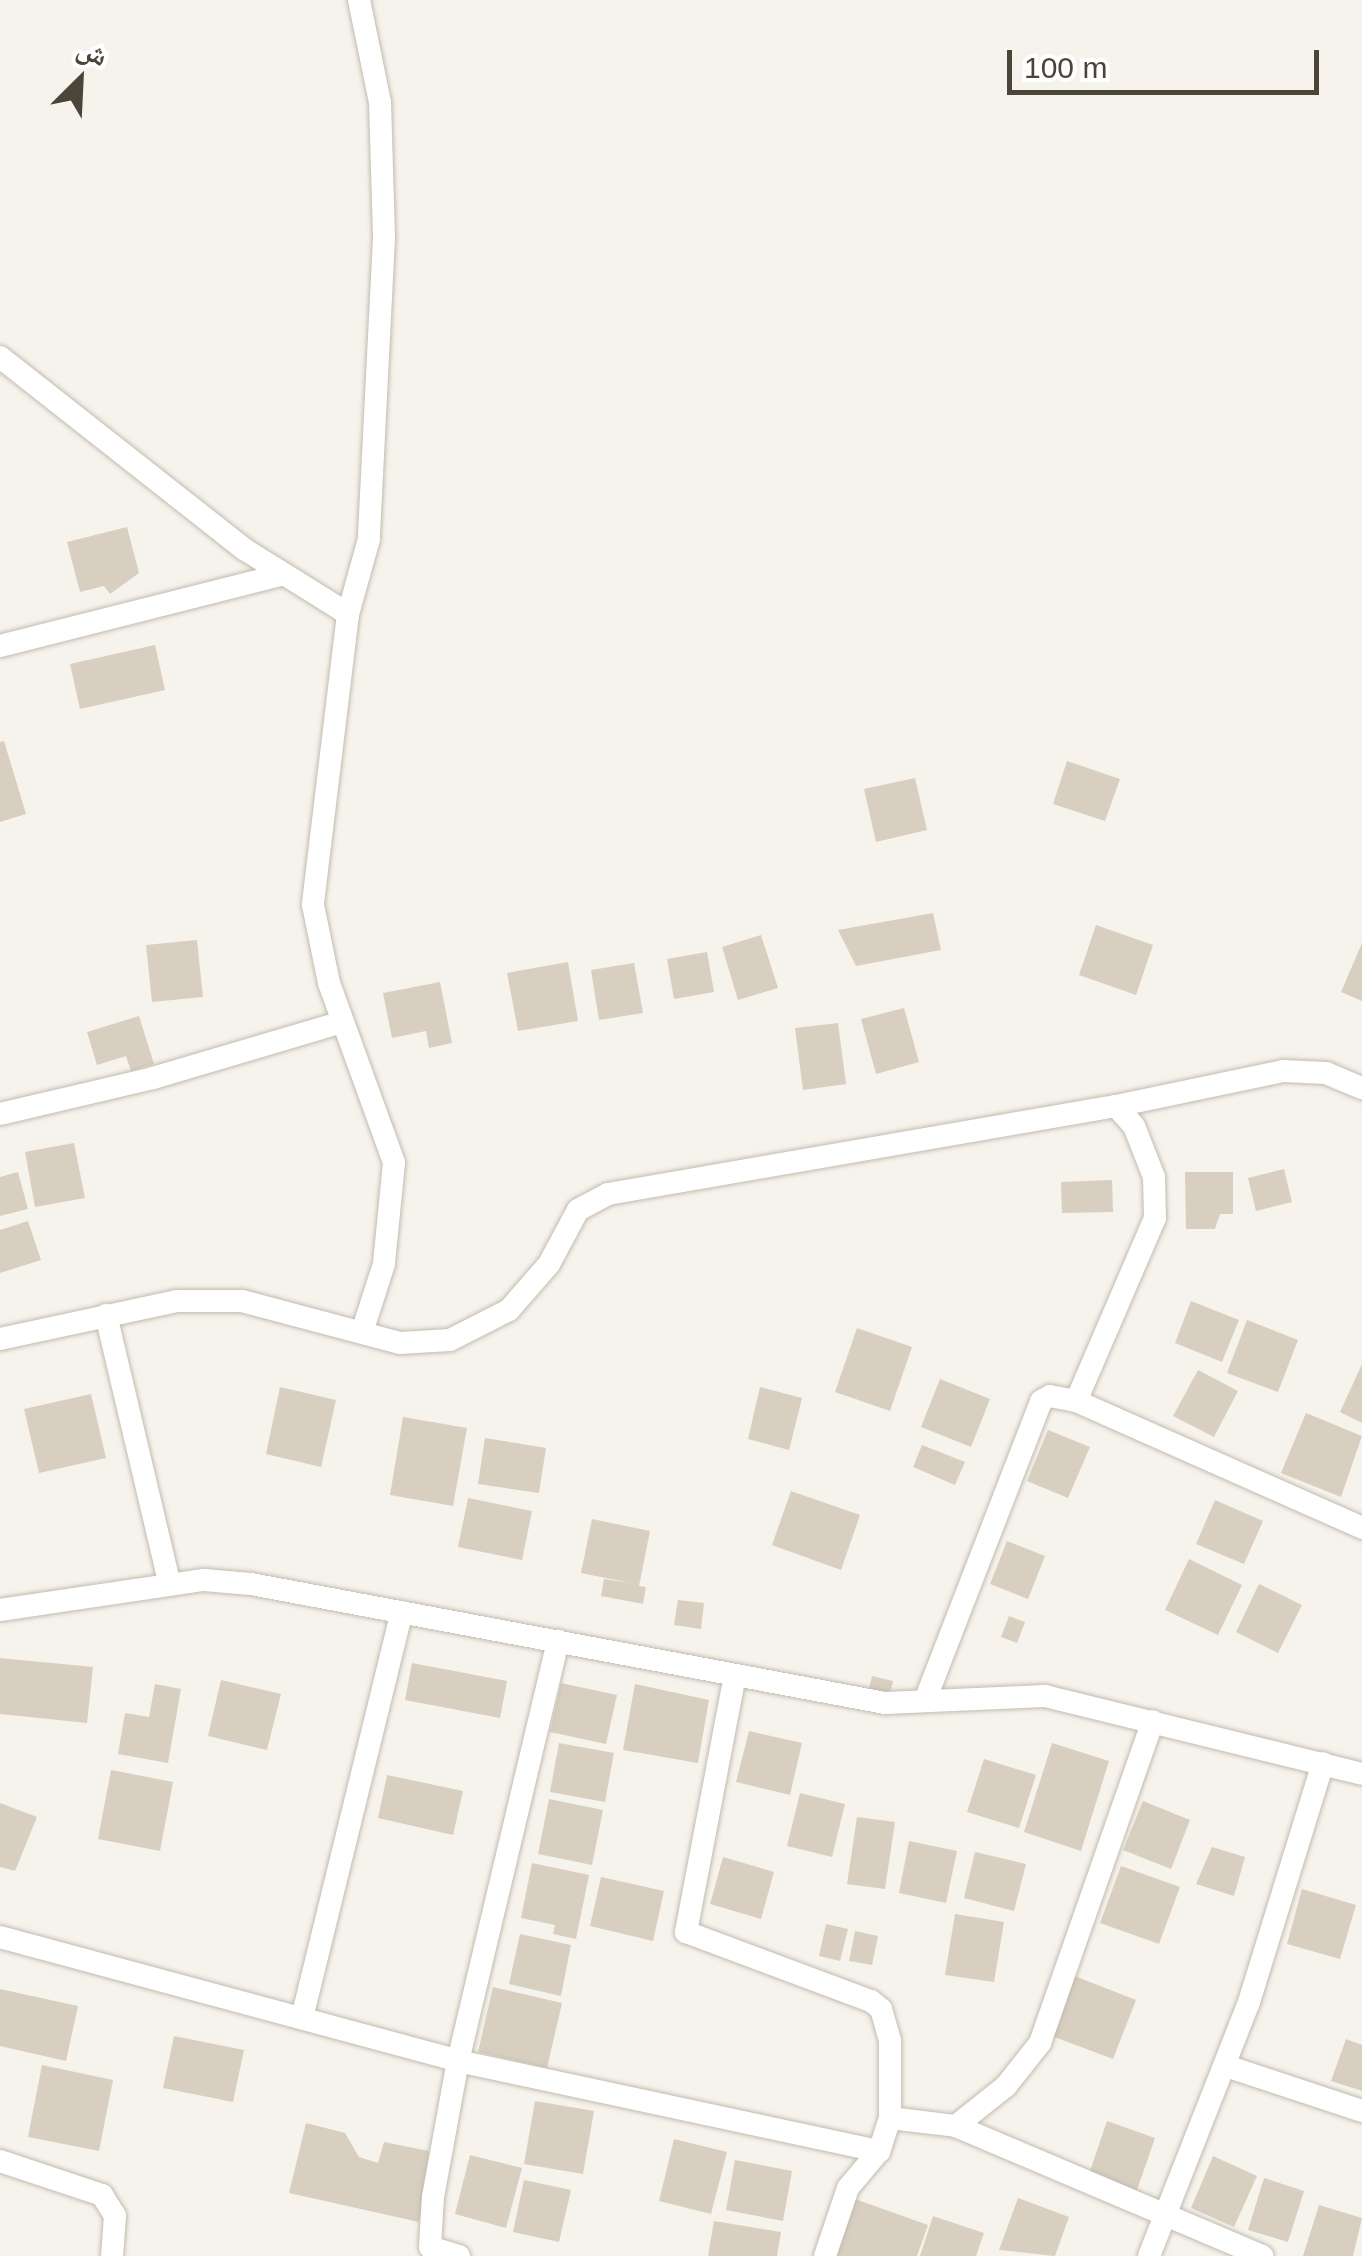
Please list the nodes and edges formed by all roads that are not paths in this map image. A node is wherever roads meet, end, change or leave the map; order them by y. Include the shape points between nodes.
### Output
1 (359, 0) edge
2 (0, 358) edge
3 (284, 574) junction
4 (348, 614) junction
5 (0, 646) edge
6 (342, 1022) junction
7 (1362, 1088) edge
8 (1116, 1106) junction
9 (0, 1114) edge
10 (106, 1315) junction
11 (362, 1332) junction
12 (0, 1338) edge
13 (1076, 1401) junction
14 (1362, 1528) edge
15 (170, 1585) junction
16 (0, 1610) edge
17 (402, 1612) junction
18 (558, 1641) junction
19 (734, 1675) junction
20 (926, 1698) junction
21 (1153, 1721) junction
22 (1322, 1763) junction
23 (1362, 1774) edge
24 (0, 1937) edge
25 (302, 2018) junction
26 (458, 2061) junction
27 (1226, 2066) junction
28 (1362, 2111) edge
29 (890, 2118) junction
30 (956, 2126) junction
31 (879, 2151) junction
32 (0, 2161) edge
33 (1162, 2218) junction
34 (112, 2256) edge
35 (459, 2256) edge
36 (825, 2256) edge
37 (1149, 2256) edge
38 (1263, 2256) edge

1 - 4 street via 380,102 384,238 369,539
2 - 3 street
3 - 4 street
3 - 5 street
4 - 6 street via 313,905
6 - 9 street
6 - 11 street via 384,1119 394,1163 384,1264
7 - 8 street via 1326,1074 1283,1071
8 - 11 street via 608,1194 578,1210 548,1264 509,1310 450,1340 400,1343
8 - 13 street via 1134,1126 1154,1178 1155,1218
10 - 11 street via 176,1301 242,1301
10 - 12 street
10 - 15 street
13 - 14 street
13 - 20 street via 1041,1400
15 - 16 street
15 - 17 street via 251,1584
17 - 18 street
17 - 25 street
18 - 19 street
18 - 26 street
19 - 20 street via 885,1703
19 - 29 street via 686,1932 881,2009 890,2041
20 - 21 street via 1045,1696
21 - 22 street
21 - 30 street via 1040,2043 1006,2086
22 - 23 street
22 - 27 street
24 - 25 street
25 - 26 street
26 - 31 street
26 - 35 street via 430,2247
27 - 28 street
27 - 33 street
29 - 30 street
29 - 31 street
30 - 33 street
31 - 36 street via 848,2188
32 - 34 street via 102,2196 115,2216
33 - 37 street
33 - 38 street

